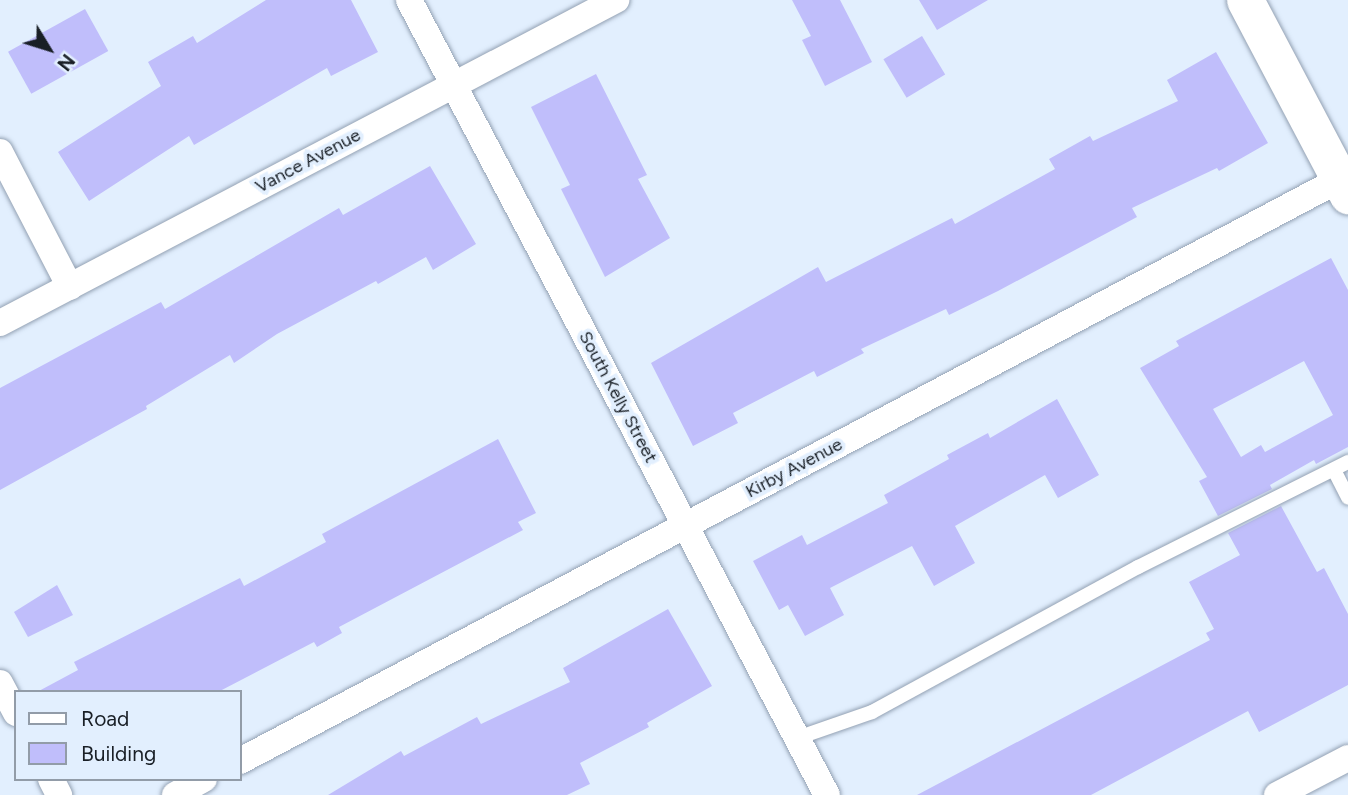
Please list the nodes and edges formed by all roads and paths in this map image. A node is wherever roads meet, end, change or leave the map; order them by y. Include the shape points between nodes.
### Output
1 (409, 0) edge
2 (616, 0) edge
3 (1245, 0) edge
4 (452, 85) junction
5 (0, 152) edge
6 (1345, 183) edge
7 (70, 287) junction
8 (0, 323) edge
9 (1348, 462) edge
10 (1334, 470) junction
11 (1348, 499) edge
12 (686, 525) junction
13 (0, 683) edge
14 (14, 709) edge
15 (797, 738) junction
16 (1348, 758) edge
17 (242, 760) edge
18 (200, 781) edge
19 (175, 795) edge
20 (827, 795) edge
21 (1278, 795) edge

1 - 4 street, South Kelly Street
2 - 4 street, Vance Avenue
3 - 6 main road
4 - 7 street, Vance Avenue
4 - 12 street, South Kelly Street
5 - 7 street
6 - 12 street, Kirby Avenue
7 - 8 street, Vance Avenue
9 - 10 lane
10 - 11 lane
10 - 15 lane via 1138,567 872,712
12 - 15 street, South Kelly Street
12 - 17 street, Kirby Avenue
13 - 14 street
15 - 20 street, South Kelly Street
16 - 21 street
18 - 19 street

